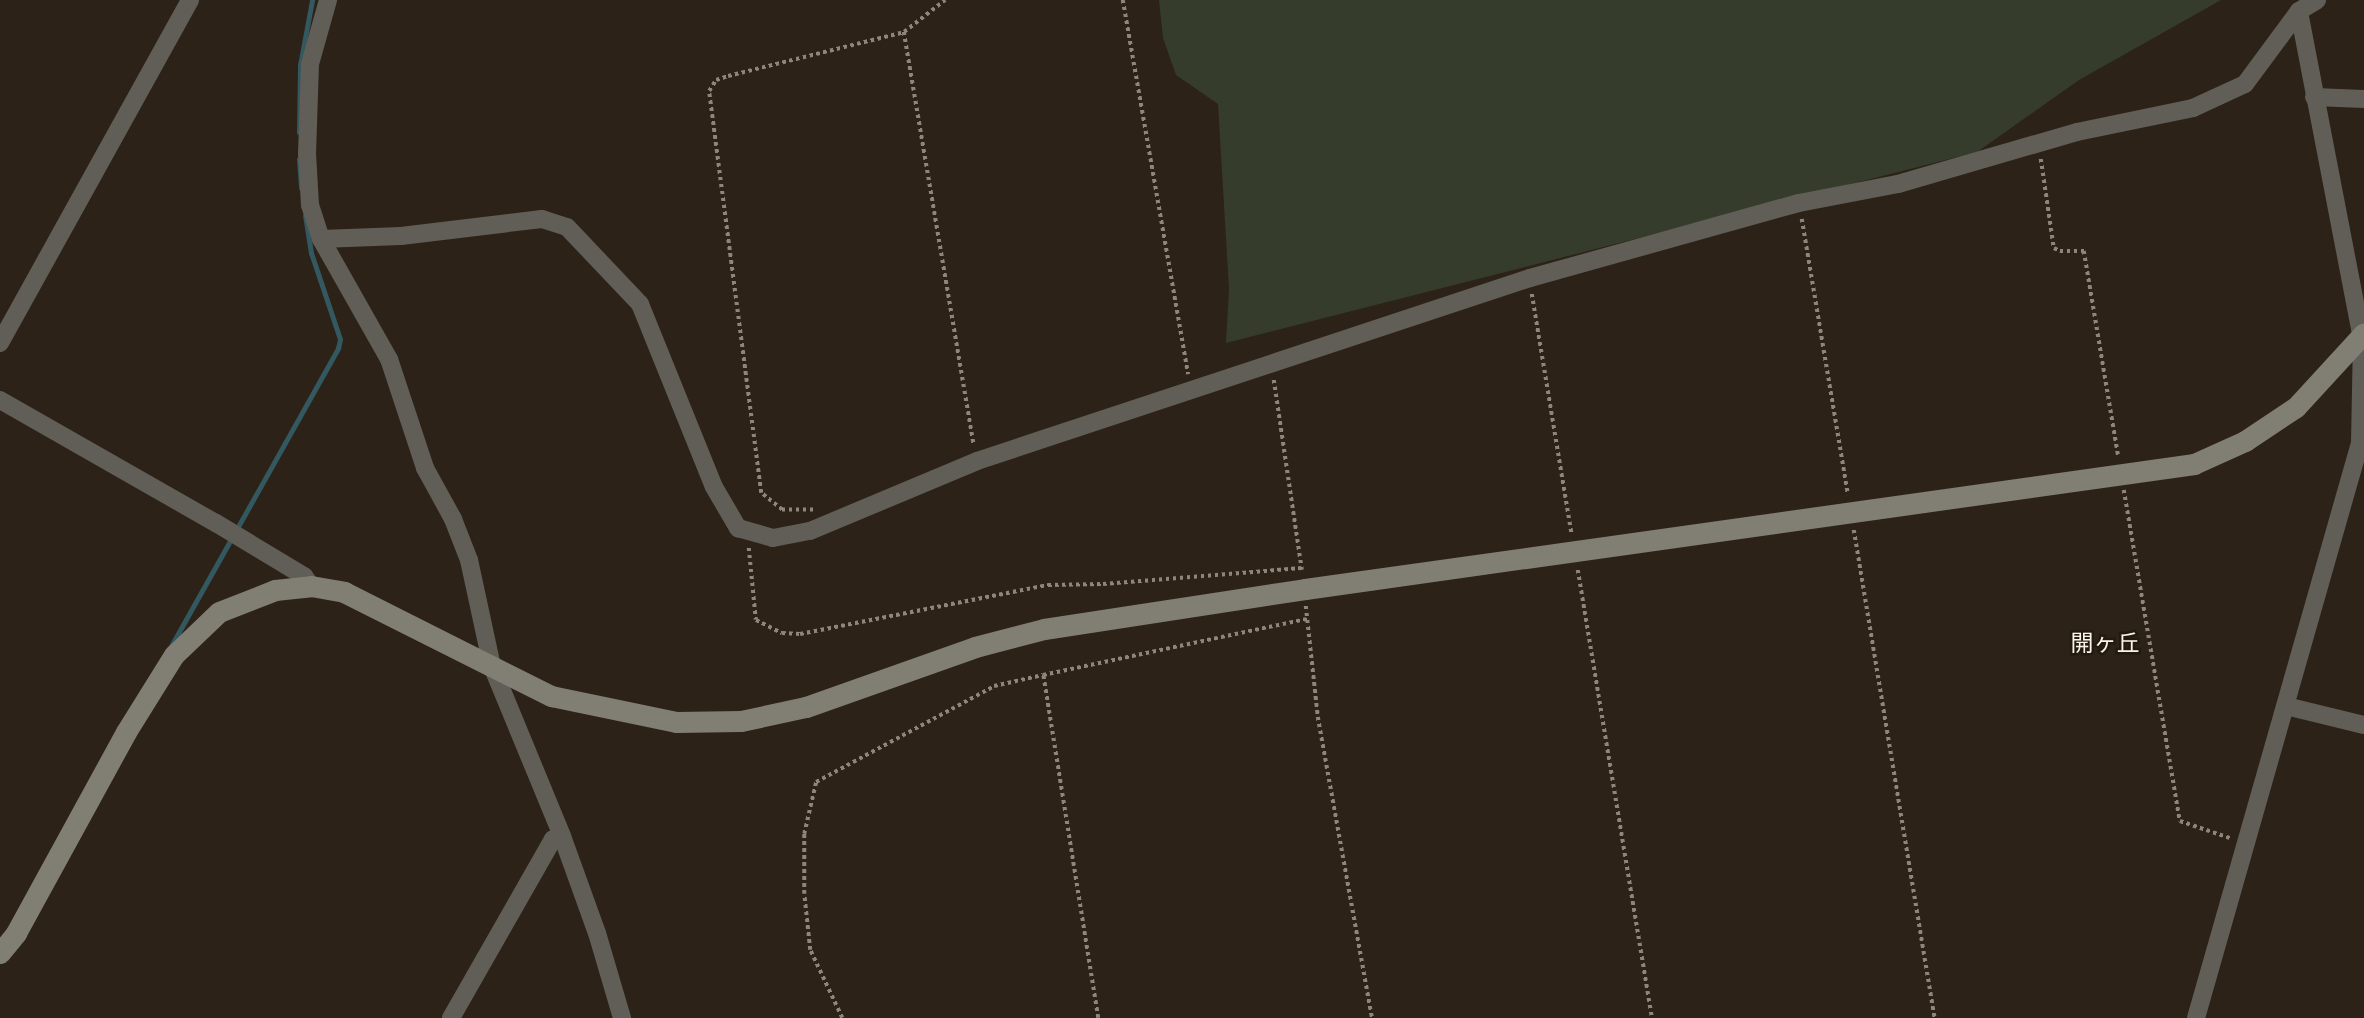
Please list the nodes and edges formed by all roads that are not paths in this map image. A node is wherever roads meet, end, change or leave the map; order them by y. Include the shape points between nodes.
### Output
1 (190, 0) edge
2 (328, 0) edge
3 (2317, 0) edge
4 (2299, 11) junction
5 (2314, 97) junction
6 (2364, 99) edge
7 (321, 239) junction
8 (2363, 336) edge
9 (0, 343) edge
10 (0, 400) edge
11 (312, 586) junction
12 (492, 666) junction
13 (2286, 706) junction
14 (2364, 725) edge
15 (562, 836) junction
16 (0, 953) edge
17 (452, 1018) edge
18 (622, 1018) edge
19 (2196, 1018) edge

1 - 9 street
2 - 7 street via 310,64 307,153 310,205
3 - 4 street
4 - 5 street
4 - 7 street via 2245,84 2193,108 2077,132 1898,184 1800,203 1530,278 976,461 810,531 773,538 738,528 714,487 640,304 567,227 542,219 401,236
5 - 6 street
5 - 8 street
7 - 12 street via 389,359 425,468 469,560
8 - 12 street via 2296,407 2245,442 2194,464 1044,629 975,647 806,707 741,721 676,722 551,696
8 - 13 street via 2360,443
10 - 11 street via 227,529 304,576
11 - 12 street via 344,592
11 - 16 street via 275,590 219,612 174,655 126,732 16,933
12 - 15 street
13 - 14 street
13 - 19 street
15 - 17 street via 553,839
15 - 18 street

